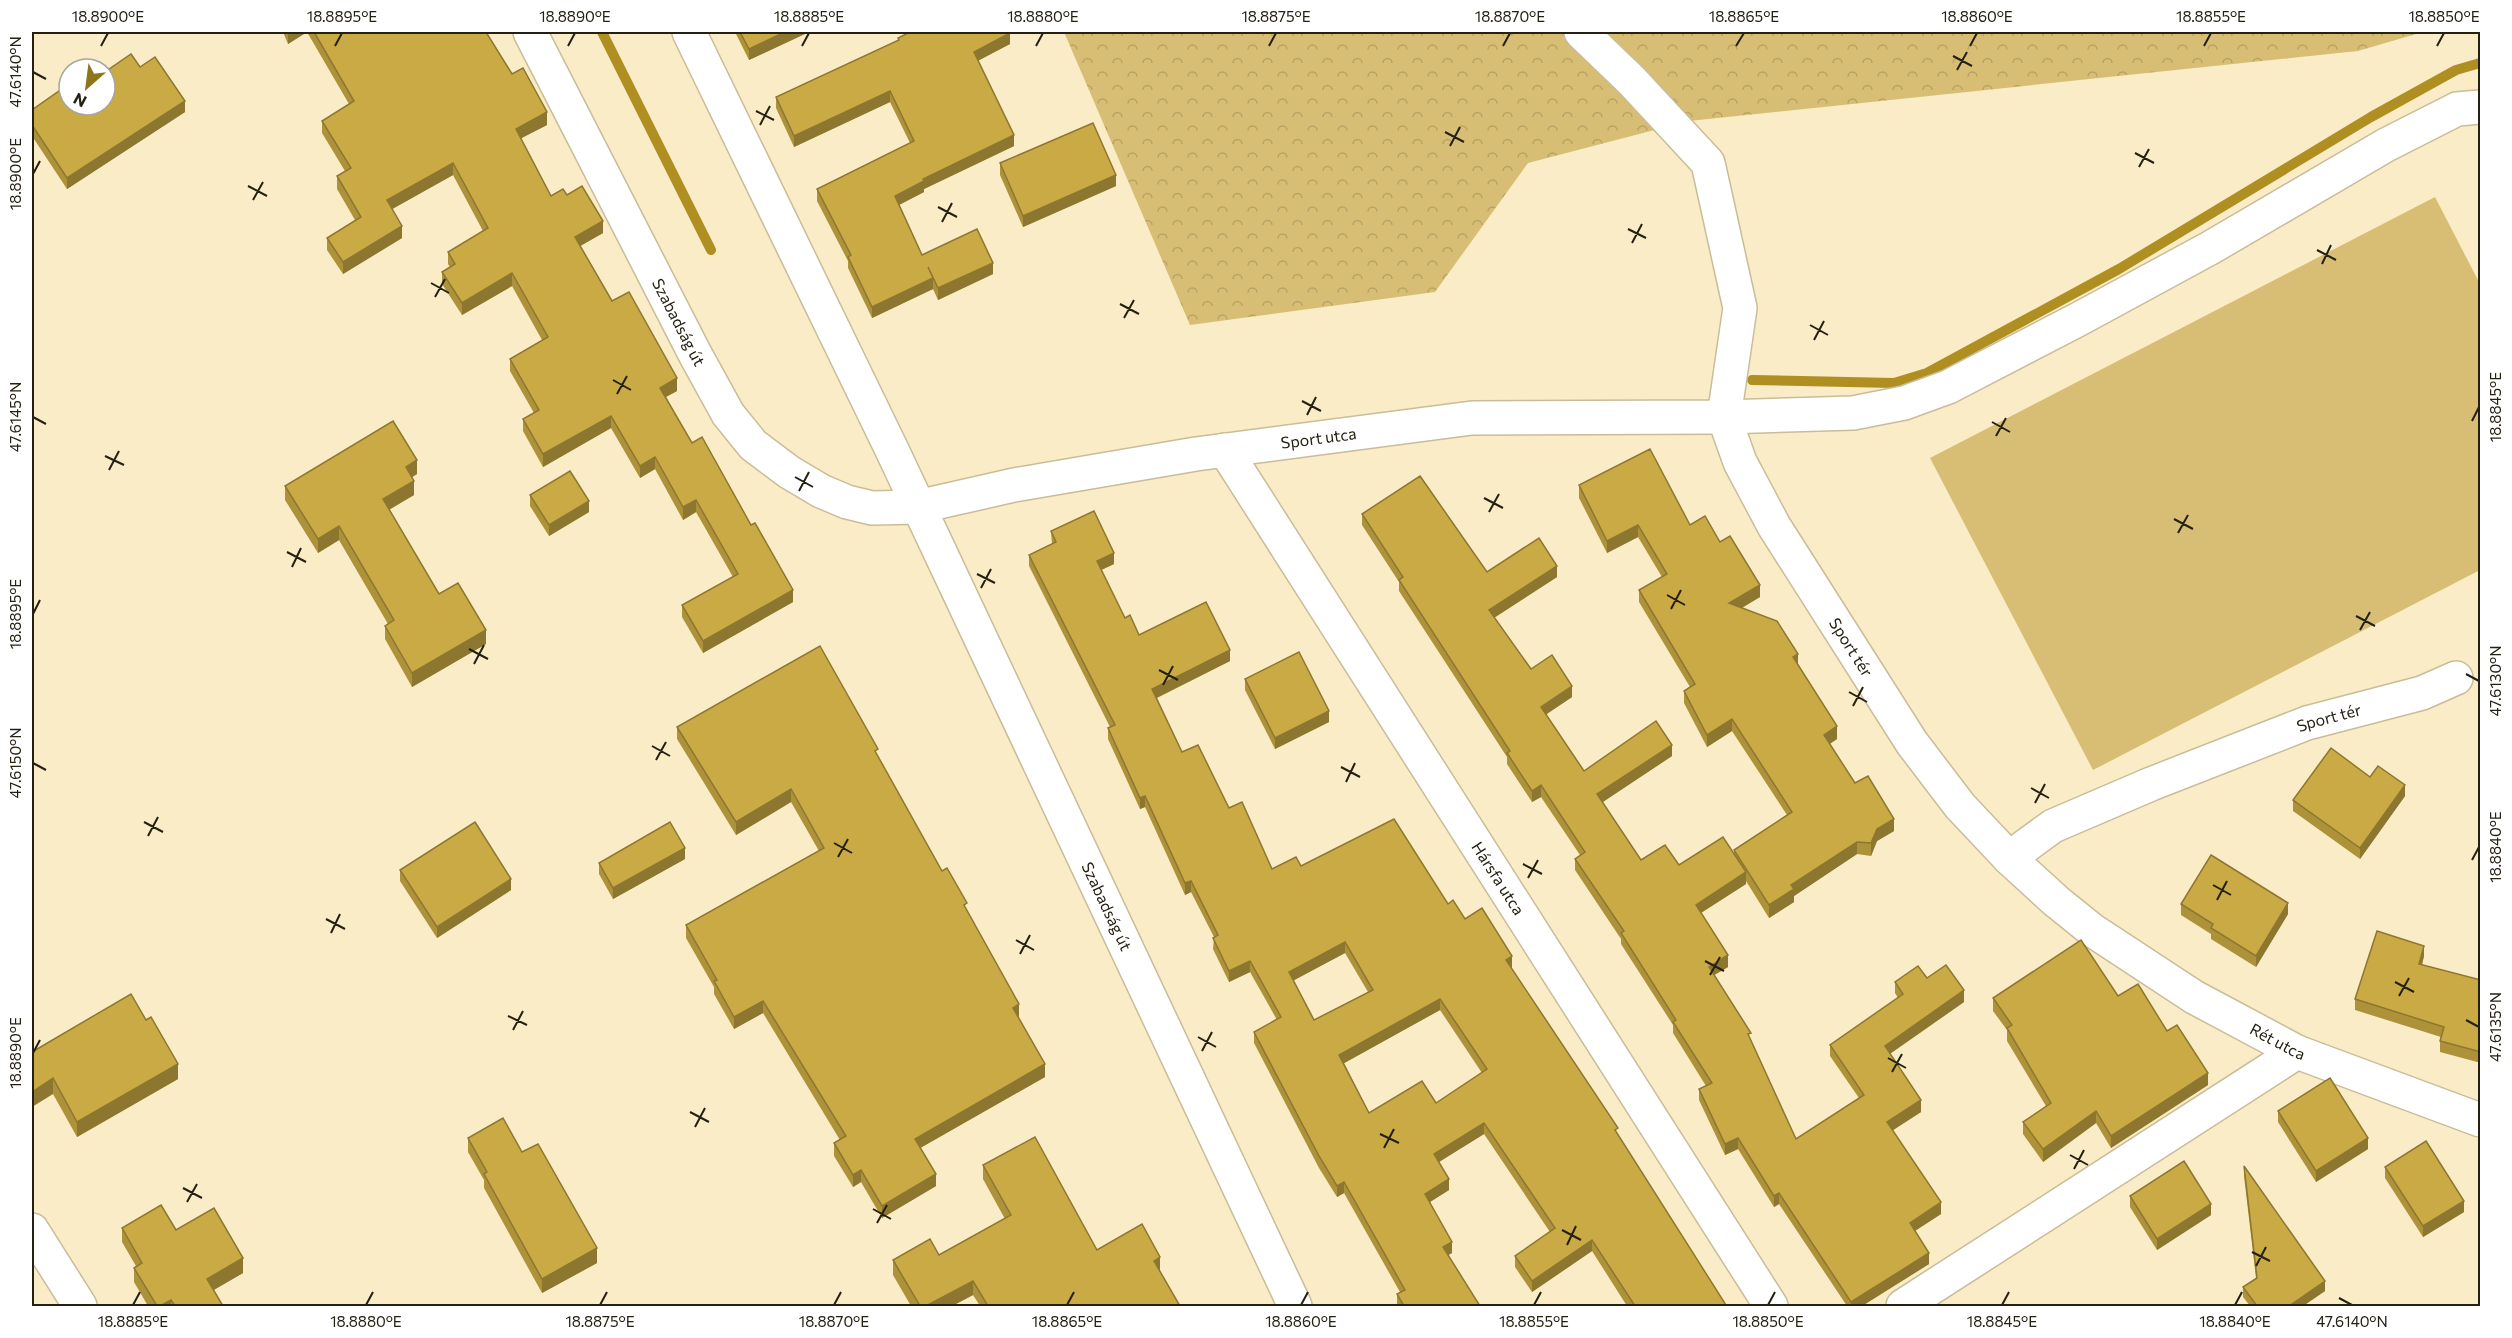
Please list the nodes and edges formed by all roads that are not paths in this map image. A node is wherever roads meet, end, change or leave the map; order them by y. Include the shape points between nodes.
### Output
1 (530, 32) edge
2 (689, 32) edge
3 (1581, 32) edge
4 (2481, 107) edge
5 (1724, 417) junction
6 (1225, 450) junction
7 (917, 507) junction
8 (2456, 678) dead end
9 (2009, 858) junction
10 (2092, 930) joint
11 (2297, 1052) junction
12 (2481, 1120) edge
13 (32, 1230) edge
14 (80, 1306) edge
15 (1295, 1306) edge
16 (1771, 1306) edge
17 (1903, 1306) edge

1 - 7 street, Szabadság út via 695,354 728,414 753,445 789,472 847,502 872,508
2 - 7 street, Szabadság út
3 - 5 street via 1708,163 1740,308
4 - 5 street, Sport utca via 2457,109 2386,145 2210,248 1948,387 1904,403 1853,413
5 - 6 street, Sport utca via 1472,418
5 - 9 street, Sport tér via 1740,462 1774,526 1912,743 1960,806
6 - 7 street, Sport utca via 1014,485
6 - 16 street, Hársfa utca
7 - 15 street, Szabadság út
8 - 9 street, Sport tér via 2422,693 2307,723 2151,783 2053,826
9 - 10 street, Sport tér
10 - 11 street, Rét utca via 2194,997
11 - 12 street, Rét utca
11 - 17 street
13 - 14 street

